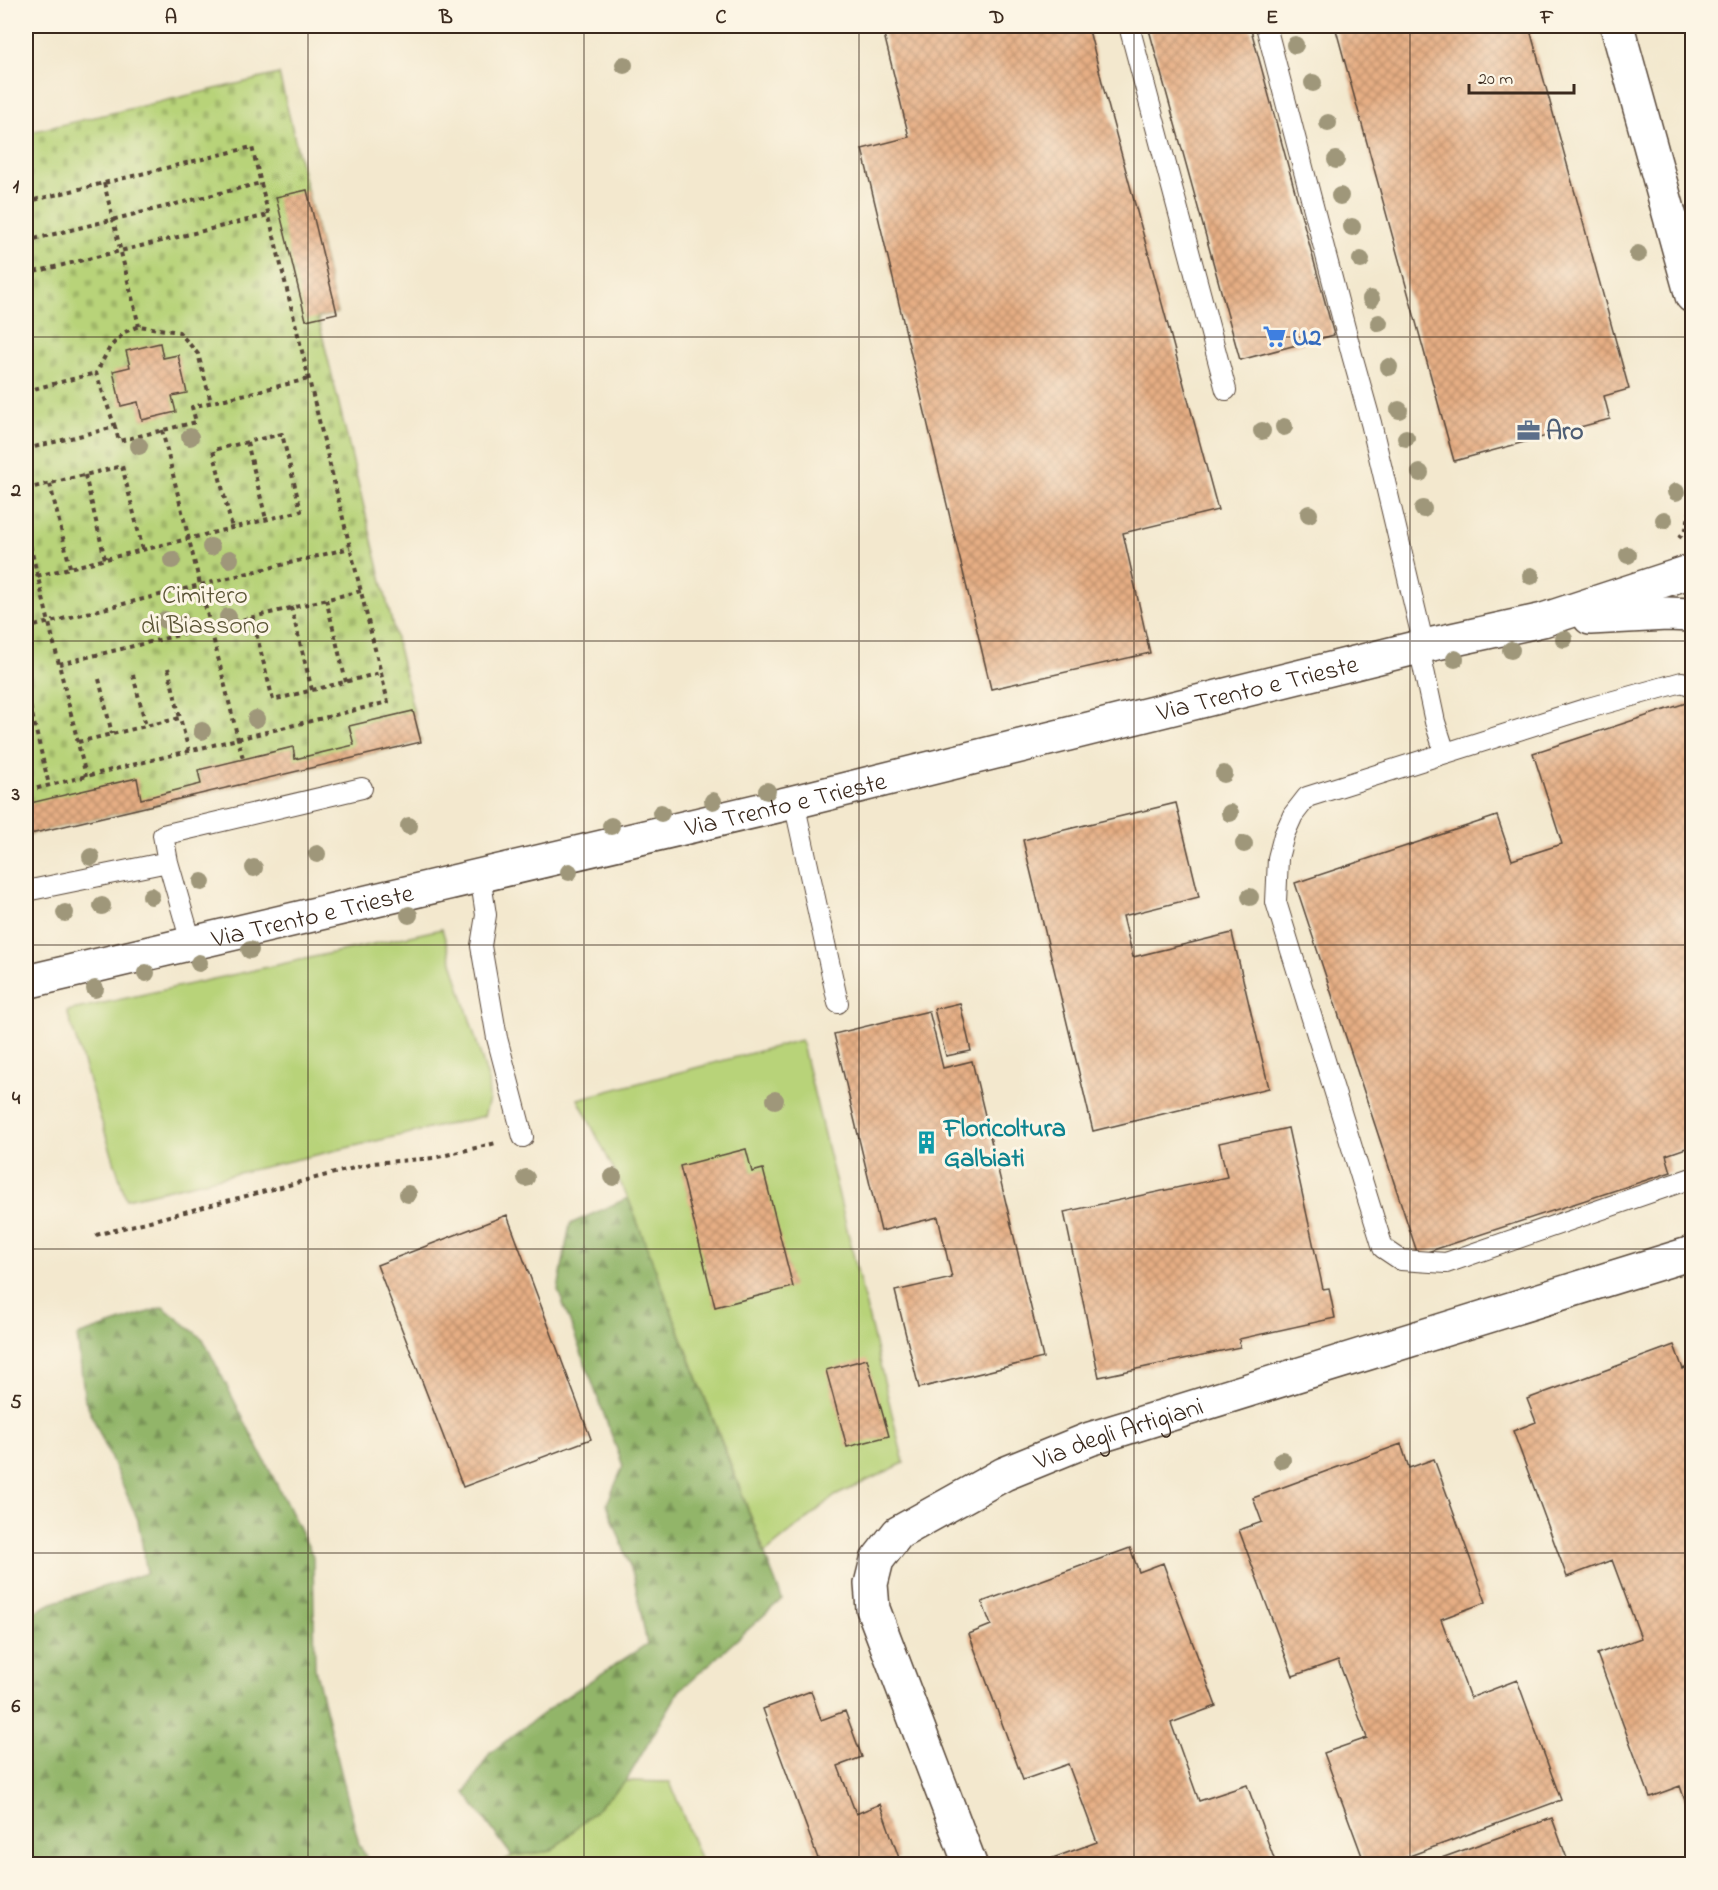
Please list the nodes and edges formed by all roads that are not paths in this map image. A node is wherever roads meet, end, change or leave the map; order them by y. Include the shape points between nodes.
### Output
1 (1129, 26) edge
2 (1266, 26) edge
3 (1617, 26) edge
4 (1692, 296) edge
5 (1226, 390) dead end
6 (1692, 572) edge
7 (1692, 615) edge
8 (1543, 620) junction
9 (1422, 646) junction
10 (1692, 686) edge
11 (1445, 753) junction
12 (362, 788) dead end
13 (794, 802) junction
14 (168, 862) junction
15 (480, 874) junction
16 (26, 891) edge
17 (191, 942) junction
18 (26, 982) edge
19 (838, 1003) dead end
20 (523, 1137) road end
21 (1692, 1178) edge
22 (1692, 1253) edge
23 (970, 1864) edge

1 - 5 lane
2 - 9 lane via 1371,423
3 - 4 street
6 - 8 street, Via Trento e Trieste
7 - 8 street, Via Trento e Trieste
8 - 9 street, Via Trento e Trieste
9 - 11 lane via 1435,722
9 - 13 street, Via Trento e Trieste
10 - 11 lane via 1682,682
11 - 21 lane via 1307,797 1289,825 1278,858 1276,902 1383,1248 1401,1260 1446,1263
12 - 14 lane via 163,835
13 - 15 street, Via Trento e Trieste
13 - 19 lane
14 - 16 lane
14 - 17 lane
15 - 17 street, Via Trento e Trieste
15 - 20 lane via 486,915 481,946 497,1038
17 - 18 street, Via Trento e Trieste
22 - 23 street, Via degli Artigiani via 1090,1439 1004,1474 898,1533 877,1560 872,1584 873,1609

